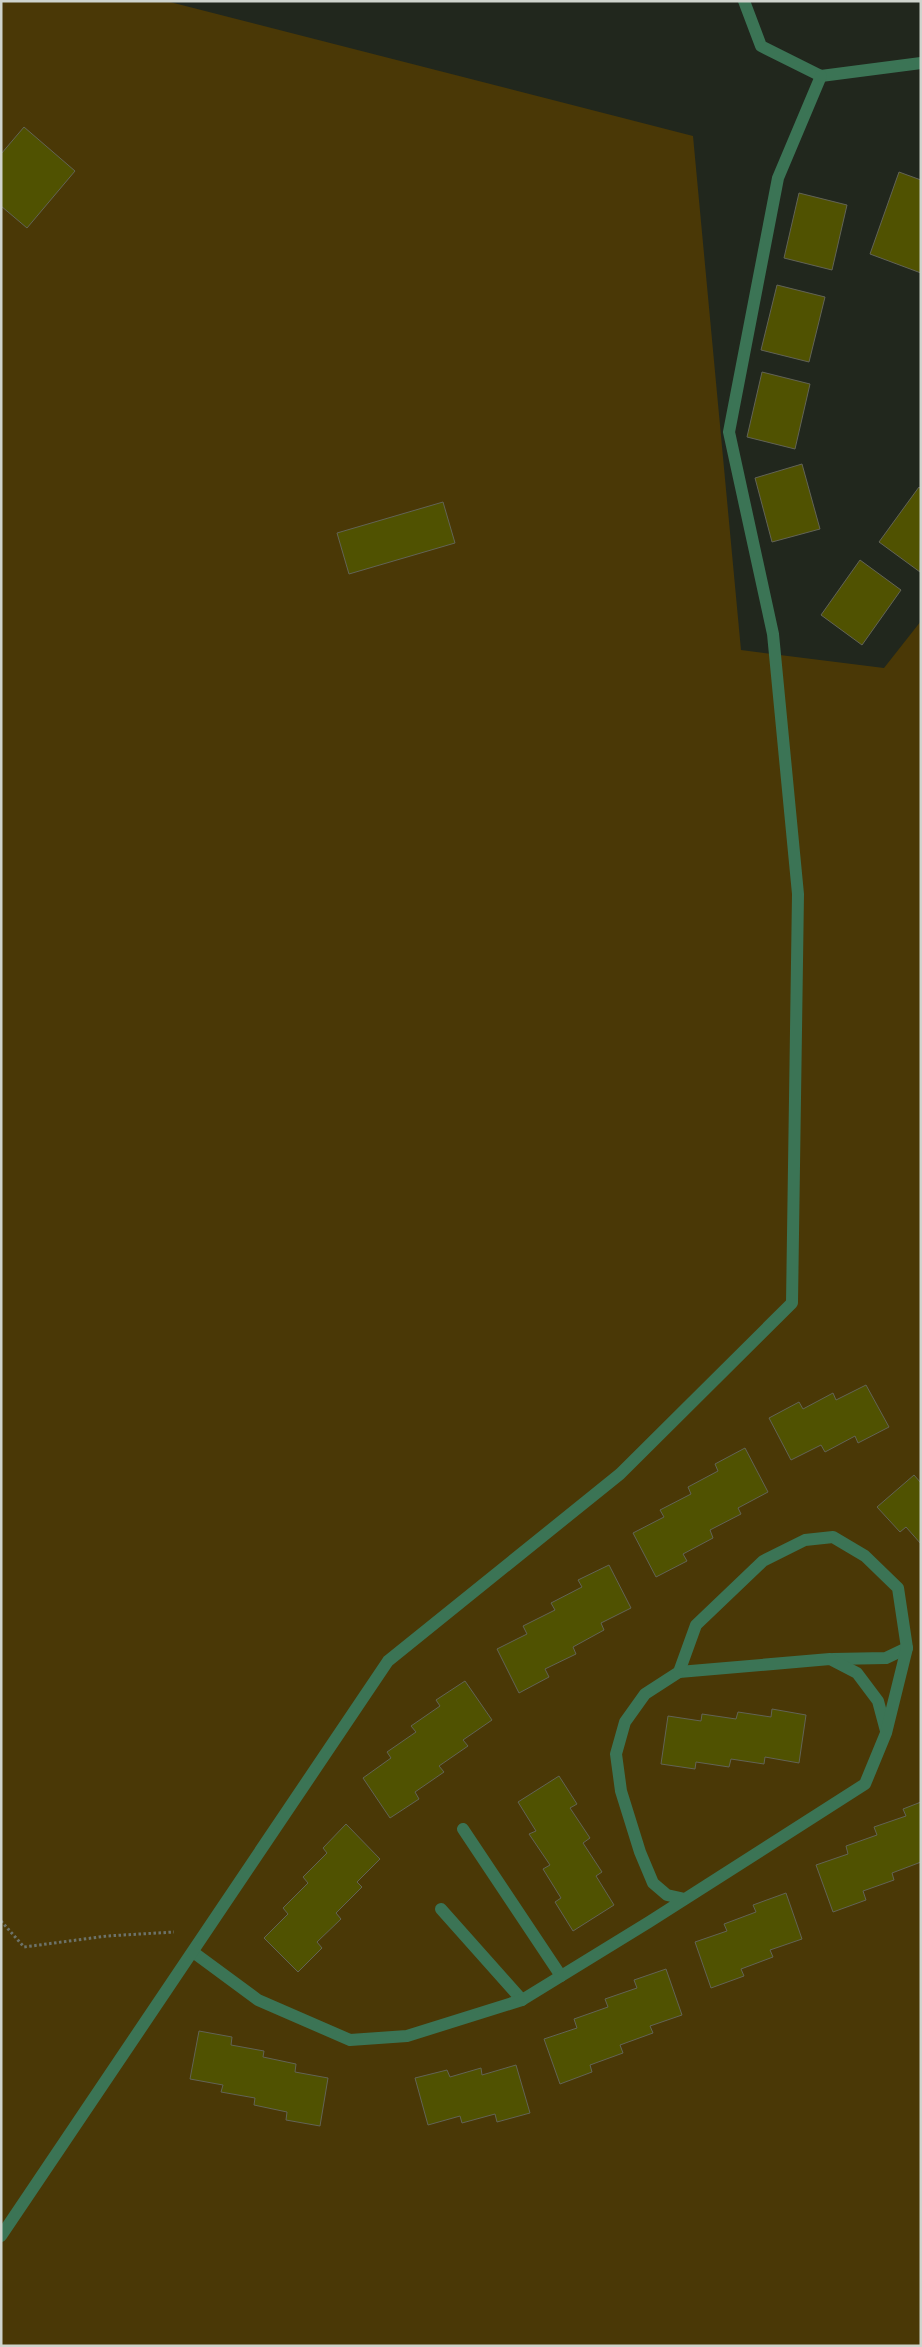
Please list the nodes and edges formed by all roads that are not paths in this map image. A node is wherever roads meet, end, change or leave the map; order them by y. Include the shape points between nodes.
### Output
1 (744, 1) edge
2 (921, 63) edge
3 (821, 76) junction
4 (907, 1648) junction
5 (830, 1659) junction
6 (680, 1672) junction
7 (886, 1732) junction
8 (463, 1829) dead end
9 (684, 1899) junction
10 (441, 1909) dead end
11 (193, 1952) junction
12 (562, 1976) junction
13 (522, 2000) junction
14 (1, 2236) edge

1 - 3 street via 761,46
2 - 3 street
3 - 11 street via 778,178 729,432 773,634 798,894 792,1303 620,1474 388,1660
4 - 5 street via 886,1658
4 - 6 street via 898,1588 865,1556 833,1537 805,1540 763,1561 696,1625
4 - 7 street
5 - 6 street
5 - 7 street via 857,1673 878,1701
6 - 9 street via 645,1694 625,1722 616,1754 621,1791 653,1883 666,1895
7 - 9 street via 865,1784
8 - 12 street
9 - 12 street
10 - 13 street
11 - 13 street via 258,2000 350,2040 407,2036
11 - 14 street
12 - 13 street

